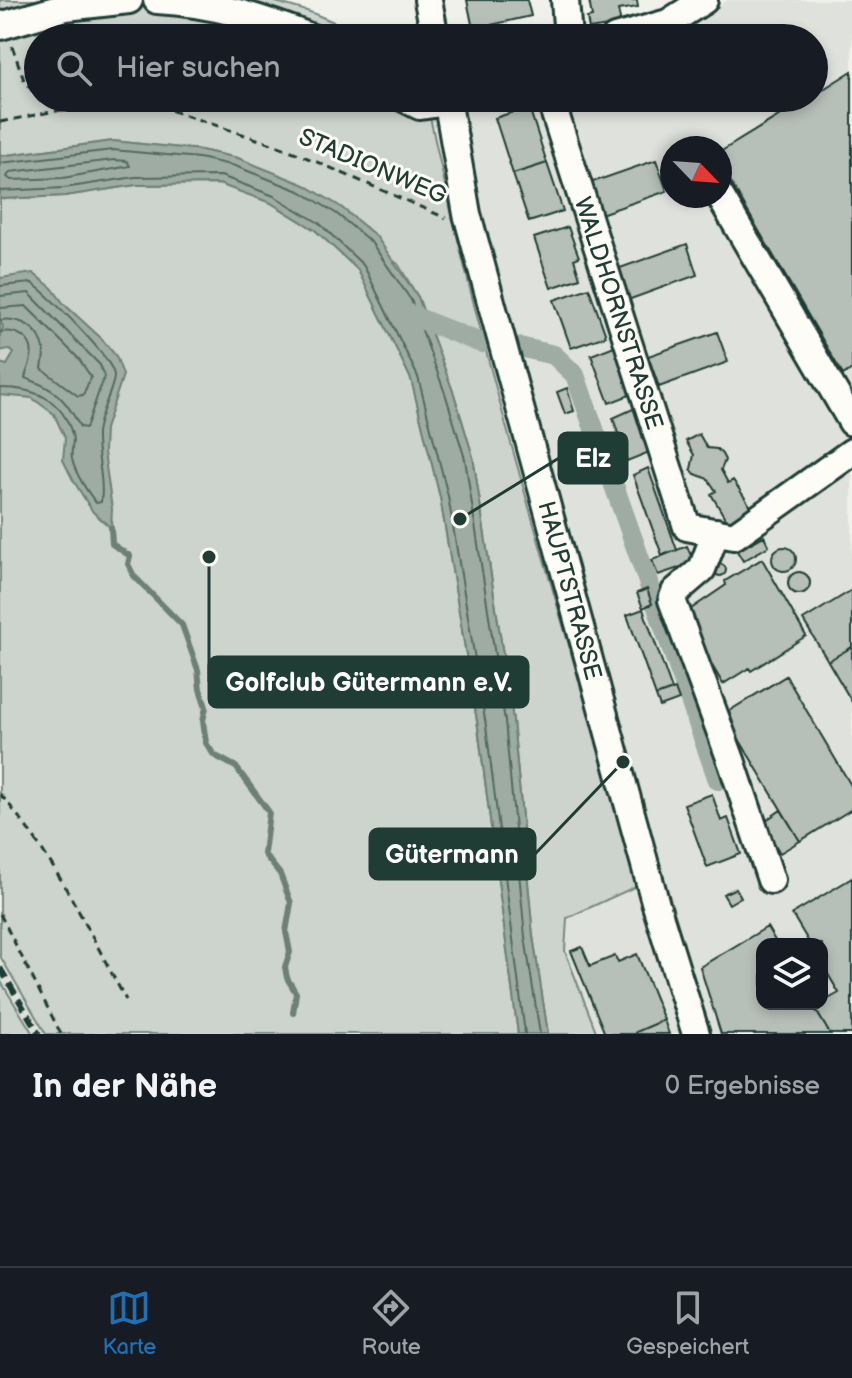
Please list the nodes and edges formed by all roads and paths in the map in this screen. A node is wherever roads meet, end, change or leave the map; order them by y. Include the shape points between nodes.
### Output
1 (129, 0) edge
2 (157, 0) edge
3 (428, 0) edge
4 (565, 0) edge
5 (704, 0) edge
6 (277, 24) edge
7 (432, 24) edge
8 (567, 24) edge
9 (664, 24) edge
10 (7, 25) edge
11 (24, 80) edge
12 (51, 112) edge
13 (176, 112) edge
14 (450, 112) edge
15 (554, 112) edge
16 (0, 122) edge
17 (727, 208) edge
18 (467, 214) junction
19 (852, 422) edge
20 (852, 452) edge
21 (716, 532) junction
22 (0, 794) edge
23 (771, 880) dead end
24 (0, 914) edge
25 (126, 1000) dead end
26 (61, 1034) edge
27 (696, 1034) edge

1 - 10 street via 66,7
2 - 6 street via 197,3
3 - 7 street
4 - 8 street
5 - 9 street
10 - 11 path
12 - 16 path, STADIONWEG
13 - 18 path, STADIONWEG via 287,149 444,218
14 - 18 street, HAUPTSTRASSE
15 - 21 street, WALDHORNSTRASSE via 687,527
17 - 19 street
18 - 27 street, HAUPTSTRASSE
20 - 21 street via 734,536
21 - 23 street via 702,569 672,600
22 - 25 path via 65,889
24 - 26 path

